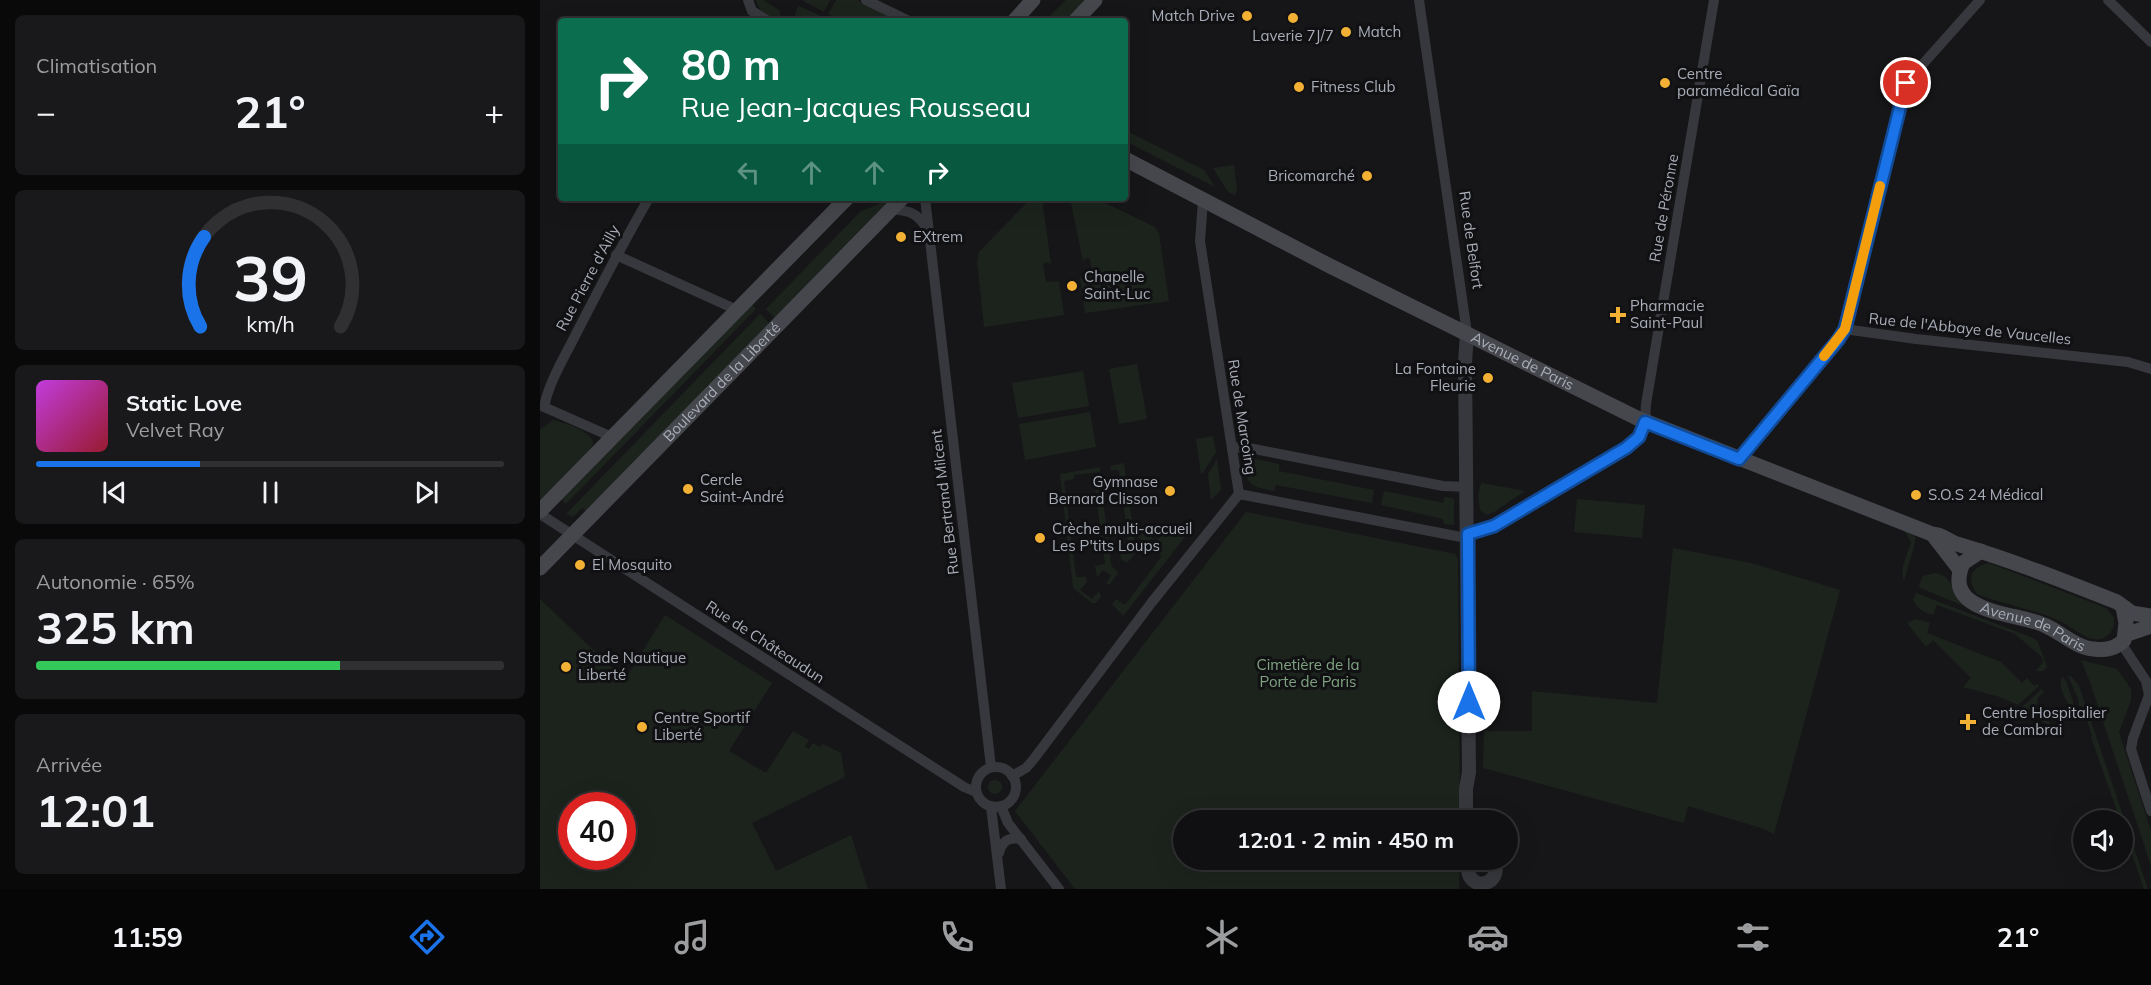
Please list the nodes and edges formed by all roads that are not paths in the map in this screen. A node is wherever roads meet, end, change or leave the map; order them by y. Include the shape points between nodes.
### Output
1 (748, 0) edge
2 (866, 0) edge
3 (1033, 0) edge
4 (1095, 0) edge
5 (1419, 0) edge
6 (1714, 0) edge
7 (1980, 0) edge
8 (2108, 0) edge
9 (760, 18) edge
10 (903, 18) edge
11 (1017, 18) edge
12 (1078, 18) edge
13 (2151, 42) edge
14 (1128, 161) edge
15 (1203, 200) junction
16 (648, 201) edge
17 (844, 201) edge
18 (925, 201) edge
19 (896, 204) edge
20 (929, 233) junction
21 (615, 255) junction
22 (737, 310) junction
23 (1845, 329) junction
24 (1467, 333) junction
25 (2151, 369) edge
26 (542, 409) edge
27 (1645, 422) junction
28 (612, 437) junction
29 (1232, 447) junction
30 (1739, 459) junction
31 (1467, 487) junction
32 (1239, 494) junction
33 (540, 512) edge
34 (573, 534) junction
35 (1468, 534) junction
36 (1932, 534) junction
37 (1981, 551) junction
38 (540, 568) edge
39 (1960, 570) junction
40 (2123, 607) junction
41 (2151, 616) edge
42 (2151, 626) edge
43 (2123, 639) junction
44 (991, 767) junction
45 (1470, 772) junction
46 (1012, 776) junction
47 (976, 792) junction
48 (996, 807) junction
49 (1466, 810) edge
50 (1474, 810) edge
51 (2151, 811) edge
52 (1021, 838) junction
53 (998, 856) junction
54 (1469, 870) edge
55 (1496, 870) edge
56 (1477, 885) edge
57 (1001, 889) edge
58 (1059, 889) edge

1 - 9 street
2 - 10 street
3 - 11 main road
4 - 12 main road
5 - 24 street, Rue de Belfort
6 - 27 street, Rue de Péronne
7 - 23 street via 1906,83
8 - 13 street
14 - 15 main road, Avenue de Paris
15 - 24 main road, Avenue de Paris
15 - 29 street, Rue de Marcoing via 1200,241
16 - 21 street, Rue Pierre d'Ailly
17 - 22 main road
18 - 20 street, Rue Bertrand Milcent
19 - 20 street via 914,213
19 - 34 main road, Boulevard de la Liberté
20 - 44 street, Rue Bertrand Milcent
21 - 22 street
21 - 26 street, Rue Pierre d'Ailly
22 - 28 main road
23 - 25 street, Rue de l'Abbaye de Vaucelles via 2128,362
23 - 30 street
24 - 27 main road, Avenue de Paris
24 - 31 street, Rue de Belfort
26 - 28 street
27 - 30 main road, Avenue de Paris
27 - 35 street via 1639,437 1626,448 1494,526
28 - 33 main road
29 - 31 street via 1443,486
29 - 32 street, Rue de Marcoing
30 - 36 main road, Avenue de Paris
31 - 35 street, Rue de Belfort
32 - 35 street via 1449,536
32 - 46 street, Rue de Marcoing via 1033,760
33 - 34 street, Rue de Châteaudun
34 - 38 main road, Boulevard de la Liberté
34 - 47 street, Rue de Châteaudun
35 - 45 street, Rue de Belfort
36 - 37 main road, Avenue de Paris
36 - 39 main road, Avenue de Paris
37 - 39 main road
37 - 40 main road, Avenue de Paris
39 - 43 main road, Avenue de Paris via 1960,589 1981,608 2042,624 2090,649 2105,649
40 - 41 main road, Avenue de Paris
40 - 43 main road via 2127,623
42 - 43 main road, Avenue de Paris
43 - 51 street via 2146,681 2149,695 2131,749
44 - 46 street via 1000,767
44 - 47 street via 977,779
45 - 49 street
45 - 50 street
46 - 48 street via 1016,786 1013,797
47 - 48 street via 981,801
48 - 52 street
48 - 53 street
52 - 53 street via 1003,842
52 - 58 street
53 - 57 street
54 - 56 street
55 - 56 street via 1491,880

